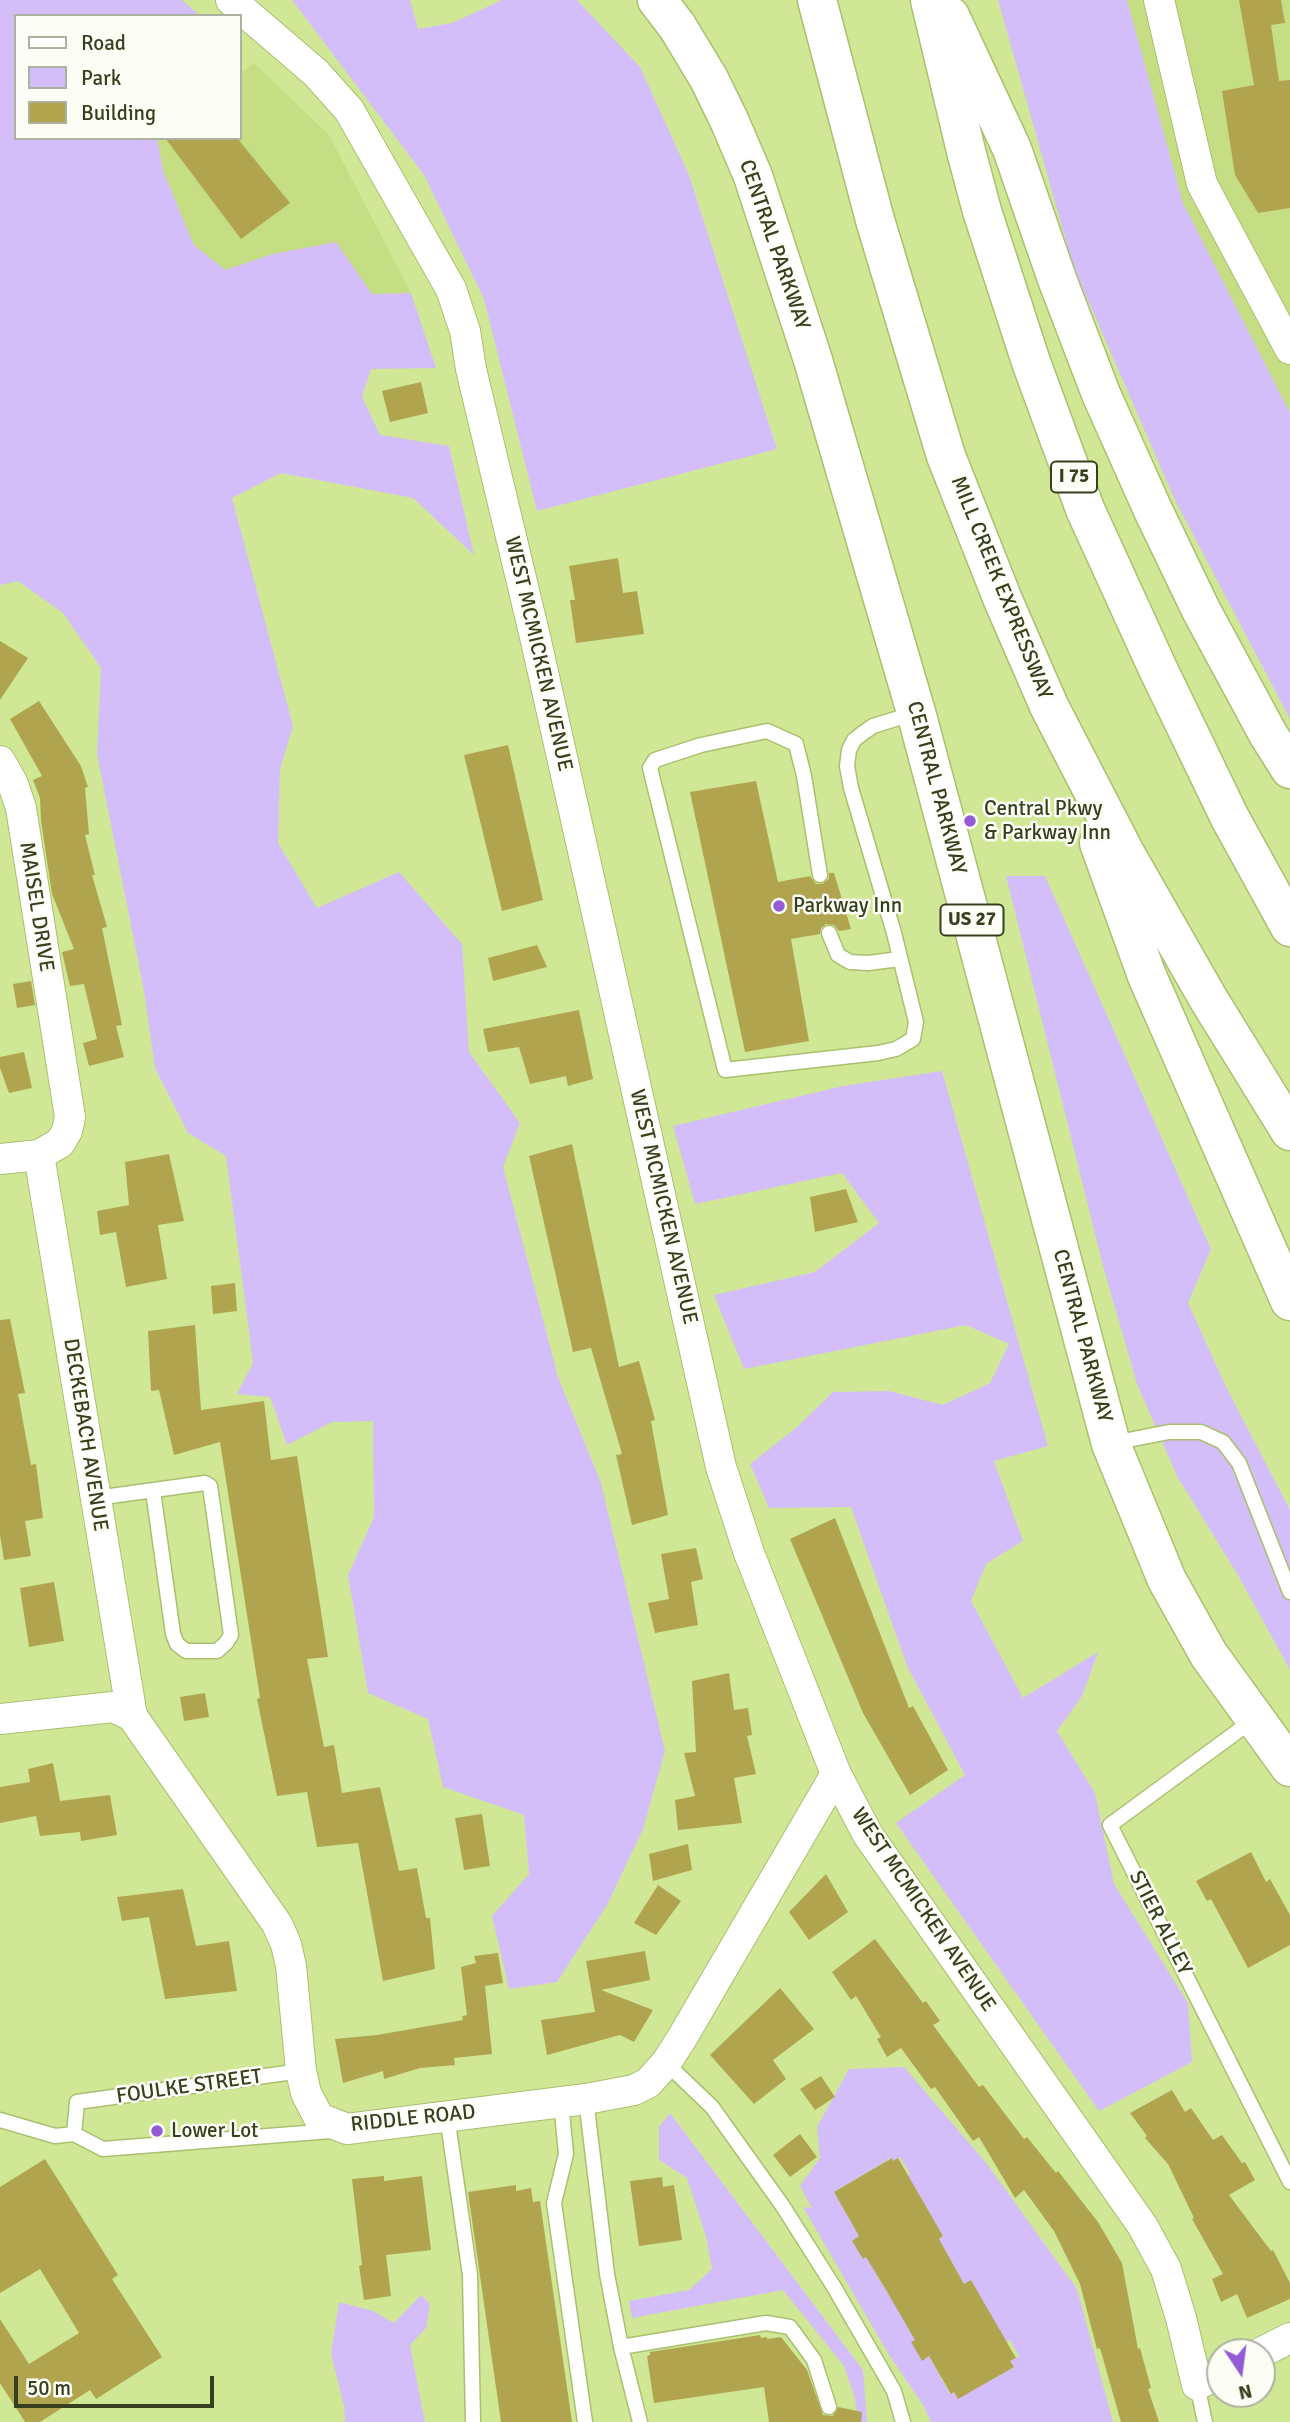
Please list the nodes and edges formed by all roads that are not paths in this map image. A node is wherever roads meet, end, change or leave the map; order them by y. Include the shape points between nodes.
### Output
1 (231, 0) edge
2 (657, 0) edge
3 (817, 0) edge
4 (930, 0) edge
5 (943, 0) edge
6 (1159, 0) edge
7 (1290, 349) edge
8 (1049, 706) junction
9 (916, 712) junction
10 (0, 761) edge
11 (1290, 769) edge
12 (820, 875) dead end
13 (1290, 927) edge
14 (829, 933) dead end
15 (900, 958) junction
16 (1290, 1131) edge
17 (39, 1155) junction
18 (0, 1159) edge
19 (1290, 1301) edge
20 (1111, 1444) junction
21 (153, 1490) junction
22 (96, 1498) junction
23 (1290, 1592) edge
24 (132, 1716) junction
25 (0, 1719) edge
26 (1254, 1719) junction
27 (1290, 1767) edge
28 (836, 1774) junction
29 (666, 2063) junction
30 (301, 2071) junction
31 (574, 2100) junction
32 (447, 2116) junction
33 (0, 2120) edge
34 (347, 2129) junction
35 (74, 2134) junction
36 (1290, 2182) edge
37 (621, 2347) junction
38 (1206, 2374) edge
39 (829, 2407) dead end
40 (473, 2422) edge
41 (585, 2422) edge
42 (640, 2422) edge
43 (903, 2422) edge

1 - 28 street, WEST MCMICKEN AVENUE via 316,73 349,110 452,289 539,654 721,1467 749,1553
2 - 9 main road, CENTRAL PARKWAY / US 27 via 709,79 753,176 813,360
3 - 8 main road, MILL CREEK EXPRESSWAY via 874,220 947,456
4 - 13 main road, I 75 via 982,211 1086,509 1224,806
5 - 11 main road via 1012,149 1101,394 1152,508 1201,610
6 - 7 street via 1202,184
8 - 16 main road, MILL CREEK EXPRESSWAY via 1125,853
8 - 19 main road via 1147,976
9 - 15 lane via 873,726 854,740 847,766
9 - 20 main road, CENTRAL PARKWAY / US 27
10 - 17 street, MAISEL DRIVE via 21,808 70,1118 60,1143
12 - 15 lane via 796,744 767,731 655,760 650,768 725,1070 878,1053 914,1039 916,1023
14 - 15 lane via 838,955 850,962
17 - 18 street
17 - 22 street, DECKEBACH AVENUE
20 - 23 lane via 1169,1432 1201,1432 1223,1442 1239,1463
20 - 26 main road, CENTRAL PARKWAY / US 27 via 1167,1580 1209,1655
21 - 21 lane via 210,1486 231,1634 217,1651 186,1651 177,1644
21 - 22 lane
22 - 24 street, DECKEBACH AVENUE
24 - 25 street via 113,1707
24 - 30 street, RIDDLE ROAD via 277,1924 291,1966
26 - 27 main road, CENTRAL PARKWAY / US 27
26 - 36 lane, STIER ALLEY via 1110,1825
28 - 29 street, RIDDLE ROAD
28 - 38 street, WEST MCMICKEN AVENUE via 867,1835 1142,2225 1166,2269
29 - 31 street, RIDDLE ROAD via 634,2090
29 - 43 lane via 712,2107 782,2205 894,2391
30 - 34 street, RIDDLE ROAD via 319,2118
30 - 35 lane, FOULKE STREET via 77,2102
31 - 32 street, RIDDLE ROAD
31 - 37 lane
31 - 41 lane via 554,2203
32 - 34 street, RIDDLE ROAD
32 - 40 lane via 470,2275
33 - 35 lane via 55,2136
34 - 35 lane via 103,2149
37 - 39 lane via 766,2323 790,2327 814,2360
37 - 42 lane

